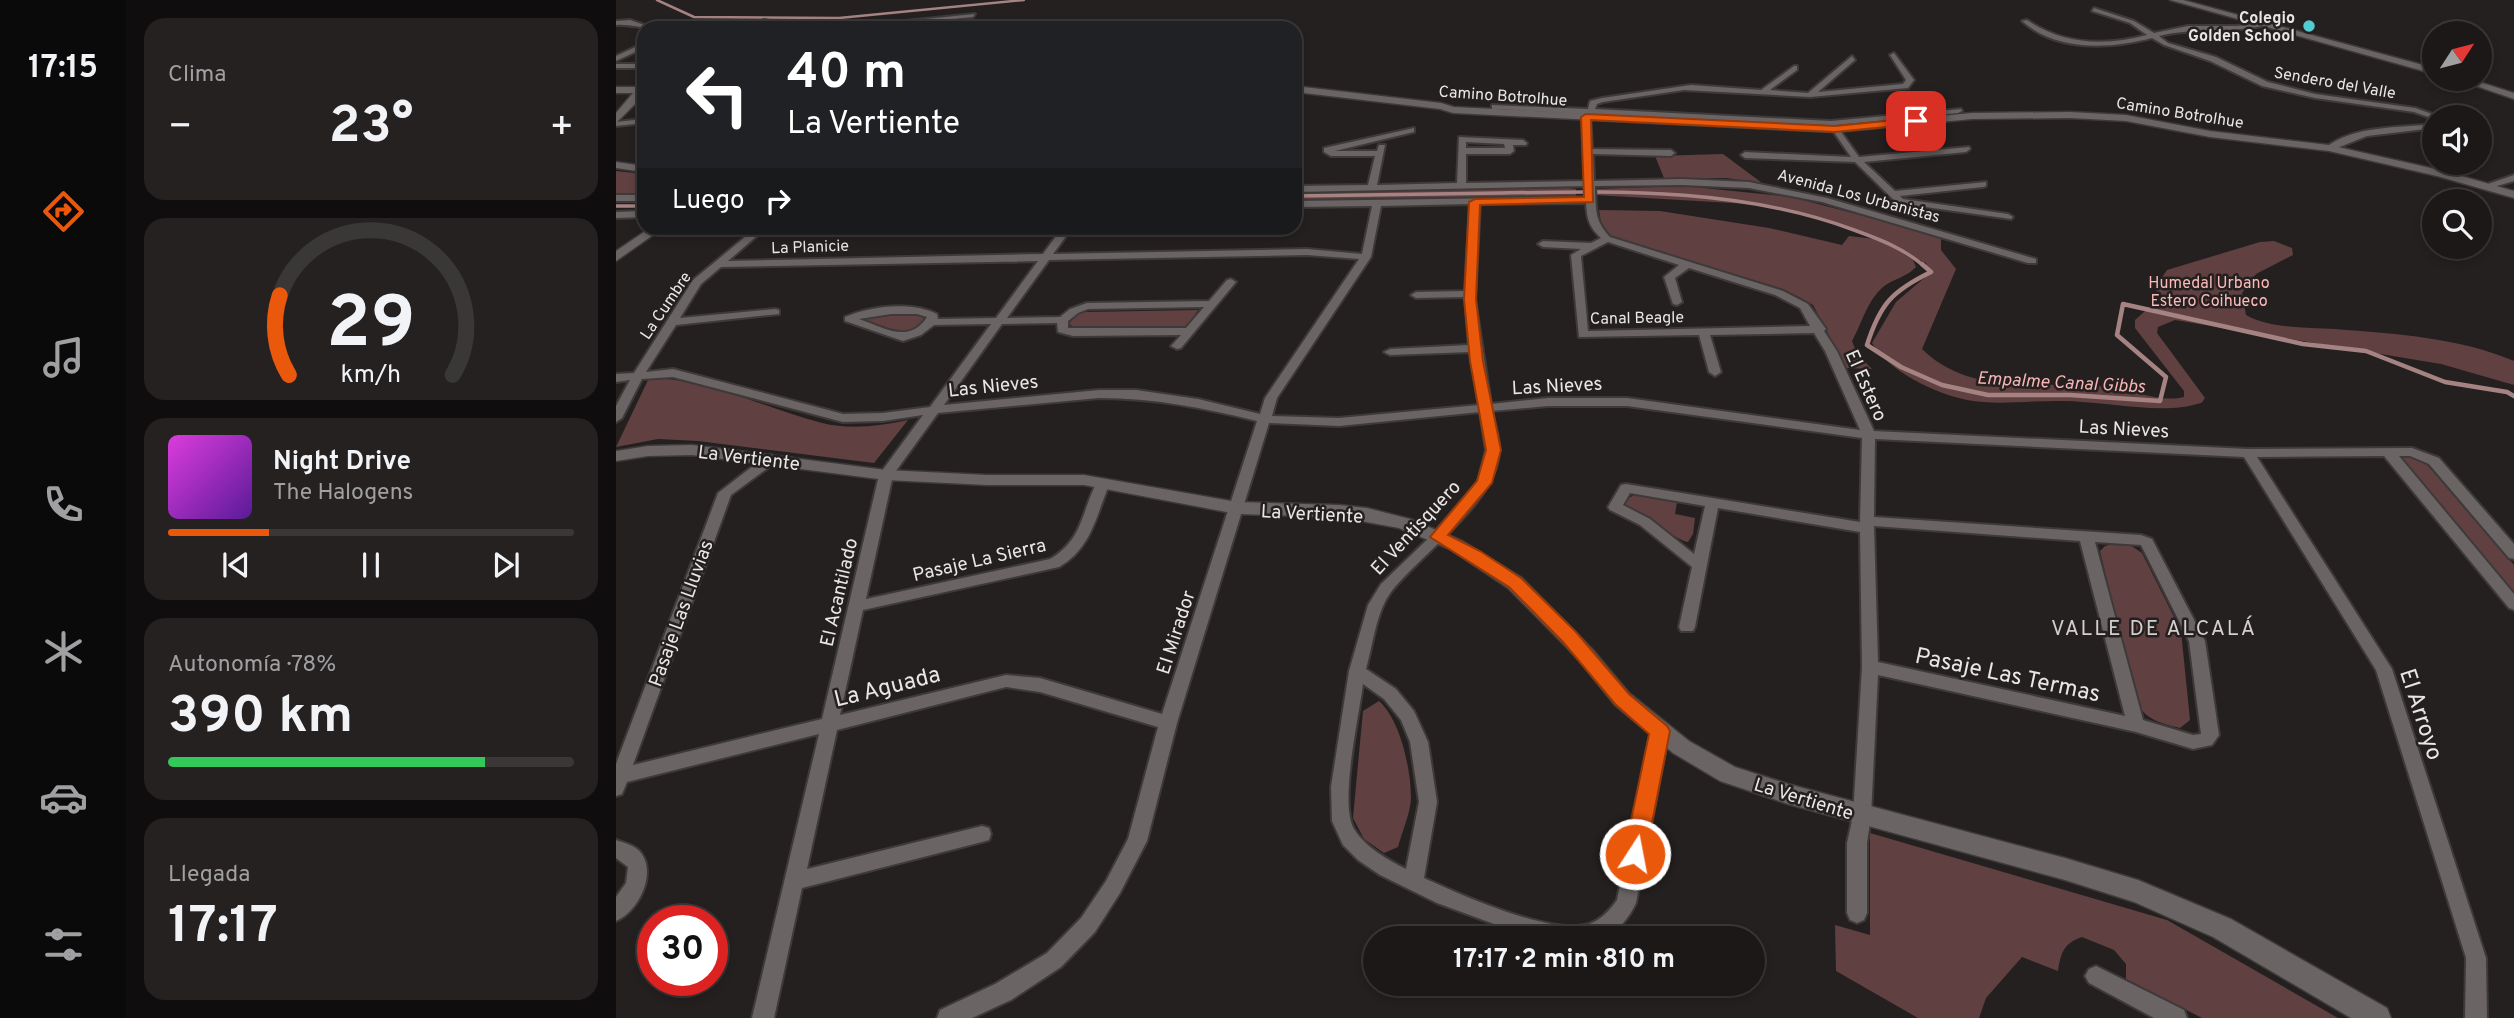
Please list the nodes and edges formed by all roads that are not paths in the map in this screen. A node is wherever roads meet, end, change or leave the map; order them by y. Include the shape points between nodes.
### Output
1 (2174, 0) edge
2 (2191, 0) edge
3 (2094, 10) dead end
4 (973, 15) dead end
5 (944, 18) joint
6 (912, 21) edge
7 (2025, 21) dead end
8 (616, 23) edge
9 (637, 24) edge
10 (2264, 24) junction
11 (2154, 35) junction
12 (637, 48) edge
13 (1894, 55) dead end
14 (1852, 58) dead end
15 (616, 59) edge
16 (2422, 62) edge
17 (637, 65) edge
18 (616, 66) edge
19 (1794, 68) dead end
20 (2422, 68) edge
21 (1734, 81) dead end
22 (2492, 82) edge
23 (1684, 88) junction
24 (2492, 89) edge
25 (2514, 89) edge
26 (1302, 90) edge
27 (637, 92) edge
28 (1763, 92) junction
29 (616, 93) edge
30 (1810, 94) junction
31 (637, 96) edge
32 (2514, 96) edge
33 (1495, 107) dead end
34 (1593, 109) junction
35 (1958, 111) dead end
36 (2422, 112) edge
37 (637, 121) edge
38 (616, 122) edge
39 (1833, 126) junction
40 (2422, 126) edge
41 (1411, 130) dead end
42 (1385, 136) junction
43 (1523, 143) dead end
44 (2329, 148) junction
45 (1966, 149) dead end
46 (1462, 150) junction
47 (1509, 150) junction
48 (1590, 151) junction
49 (1671, 153) dead end
50 (1380, 154) junction
51 (1745, 155) dead end
52 (1857, 160) junction
53 (616, 165) edge
54 (637, 168) edge
55 (2514, 178) edge
56 (1983, 184) dead end
57 (2487, 186) junction
58 (1461, 187) junction
59 (1302, 191) edge
60 (1590, 192) junction
61 (1892, 194) junction
62 (2514, 195) edge
63 (1374, 196) junction
64 (616, 198) edge
65 (637, 198) edge
66 (1475, 202) junction
67 (1302, 203) edge
68 (637, 214) edge
69 (616, 215) edge
70 (2008, 217) dead end
71 (646, 235) edge
72 (752, 235) edge
73 (1062, 235) edge
74 (1607, 239) junction
75 (1542, 244) dead end
76 (1589, 246) junction
77 (619, 252) edge
78 (1047, 255) junction
79 (1366, 257) junction
80 (2032, 261) dead end
81 (717, 264) junction
82 (1686, 265) junction
83 (1231, 282) dead end
84 (1470, 294) junction
85 (1416, 295) dead end
86 (1677, 302) dead end
87 (1213, 304) junction
88 (775, 312) dead end
89 (1063, 320) junction
90 (1000, 321) junction
91 (671, 322) junction
92 (931, 322) junction
93 (1820, 329) junction
94 (1190, 331) junction
95 (1703, 331) junction
96 (1178, 345) dead end
97 (1475, 348) junction
98 (1390, 352) dead end
99 (1715, 372) dead end
100 (639, 374) junction
101 (616, 378) edge
102 (1488, 409) junction
103 (933, 410) junction
104 (616, 418) edge
105 (1263, 419) junction
106 (1869, 435) junction
107 (2388, 452) junction
108 (2248, 453) junction
109 (616, 456) edge
110 (771, 459) junction
111 (886, 475) junction
112 (1103, 483) junction
113 (1712, 503) junction
114 (1237, 508) junction
115 (1867, 524) junction
116 (2086, 536) junction
117 (1438, 537) junction
118 (2514, 554) edge
119 (1700, 566) junction
120 (2514, 604) edge
121 (857, 606) junction
122 (1687, 627) dead end
123 (1870, 667) junction
124 (1357, 671) junction
125 (830, 723) junction
126 (1168, 723) junction
127 (2136, 725) junction
128 (1660, 731) junction
129 (618, 781) edge
130 (1862, 816) junction
131 (982, 834) dead end
132 (616, 849) edge
133 (794, 881) junction
134 (1413, 882) junction
135 (616, 911) edge
136 (1857, 913) dead end
137 (2096, 976) dead end
138 (763, 1018) edge
139 (948, 1018) edge
140 (2176, 1018) edge
141 (2376, 1018) edge
142 (2476, 1018) edge

1 - 10 street
2 - 16 street
3 - 11 street, Sendero del Valle via 2132,22
4 - 5 street
5 - 6 street
7 - 11 street via 2044,33 2085,43
8 - 9 street
10 - 11 street via 2188,28
10 - 20 street
11 - 36 street, Sendero del Valle via 2166,44 2275,87
12 - 15 street
13 - 30 street via 1910,80 1908,85
14 - 30 street
17 - 18 street
19 - 28 street
21 - 23 street
22 - 25 street
23 - 28 street
23 - 34 street
24 - 32 street
26 - 34 street, Camino Botrolhue via 1453,110
27 - 29 street
28 - 30 street
31 - 38 street
33 - 34 street, Camino Botrolhue
34 - 39 street, Camino Botrolhue
34 - 48 street
35 - 39 street, Camino Botrolhue
37 - 38 street
39 - 44 street, Camino Botrolhue via 1972,116 2070,115 2126,118 2210,134
39 - 52 street
40 - 44 street, Sendero del Valle via 2369,133
41 - 42 street
42 - 50 street, El Mirador
42 - 50 street via 1327,150
43 - 47 street
44 - 57 street, Camino Botrolhue
45 - 52 street
46 - 47 street
46 - 47 street via 1463,135
46 - 58 street
48 - 49 street
48 - 60 street
50 - 63 street, El Mirador
51 - 52 street
52 - 61 street
53 - 54 street
55 - 57 street
56 - 61 street
57 - 62 street, Camino Botrolhue
58 - 60 street, Avenida Los Urbanistas
58 - 63 street, Avenida Los Urbanistas
59 - 63 street, Avenida Los Urbanistas
60 - 66 street, Avenida Los Urbanistas
60 - 74 street via 1593,223
60 - 80 street, Avenida Los Urbanistas via 1699,182 1768,188
61 - 70 street via 1906,203
63 - 66 street, Avenida Los Urbanistas
63 - 67 street, Avenida Los Urbanistas
63 - 79 street, El Mirador
64 - 65 street
66 - 84 street, El Ventisquero
68 - 69 street
71 - 77 street
72 - 81 street, La Cumbre
73 - 78 street, El Acantilado
74 - 76 street
74 - 82 street, El Estero
75 - 76 street
76 - 95 street, Canal Beagle via 1576,255 1583,334
78 - 79 street, La Planicie via 1307,251
78 - 81 street, La Planicie
78 - 90 street, El Acantilado
79 - 105 street, El Mirador via 1270,398
81 - 91 street, La Cumbre via 697,282
82 - 86 street via 1669,277
82 - 93 street, El Estero via 1793,299
83 - 87 street
84 - 85 street
84 - 97 street, El Ventisquero
87 - 89 street via 1087,306
87 - 94 street
88 - 91 street
89 - 90 street
89 - 94 street via 1062,330 1073,333
90 - 92 street
90 - 103 street, El Acantilado
91 - 100 street, La Cumbre
92 - 92 street via 933,316 923,311 866,313 849,319 903,338
93 - 95 street, Canal Beagle
93 - 106 street, El Estero
94 - 96 street
95 - 99 street, Canal Beagle
97 - 98 street
97 - 102 street, El Ventisquero
100 - 101 street, Las Nieves
100 - 103 street, Las Nieves via 673,373 843,418
100 - 104 street, La Cumbre
102 - 105 street, Las Nieves via 1339,422
102 - 106 street, Las Nieves via 1548,402 1627,402
102 - 117 street, El Ventisquero via 1493,450 1484,483
103 - 105 street, Las Nieves via 1136,394
103 - 111 street, El Acantilado
105 - 114 street, El Mirador
106 - 108 street, Las Nieves
106 - 115 street, El Estero
107 - 108 street, Las Nieves
107 - 118 street, Las Nieves via 2412,452 2434,461
107 - 120 street
108 - 142 street, El Arroyo via 2384,669 2476,958
109 - 110 street, La Vertiente via 692,450
110 - 111 street, La Vertiente
110 - 129 street, Pasaje Las Lluvias via 724,493
111 - 112 street, La Vertiente
111 - 121 street, El Acantilado
112 - 114 street, La Vertiente
112 - 121 street, Pasaje La Sierra via 1080,545 1069,556
113 - 115 street, Pasaje Las Termas
113 - 119 street
113 - 119 street, Pasaje Las Termas via 1626,488 1615,507 1645,522
114 - 117 street, La Vertiente via 1367,514
114 - 126 street, El Mirador
115 - 116 street, Pasaje Las Termas
115 - 123 street, El Estero
116 - 127 street, Pasaje Las Termas
116 - 127 street, Pasaje Las Termas via 2147,542 2197,641 2210,735 2193,742
117 - 124 street, El Ventisquero via 1385,588
117 - 128 street, La Vertiente via 1474,555 1522,589 1622,699
119 - 122 street
121 - 125 street, El Acantilado
123 - 127 street, Pasaje Las Termas
123 - 130 street, El Estero
124 - 134 street via 1390,694 1408,716 1419,742 1427,802
124 - 134 street, El Ventisquero via 1338,801 1340,816 1361,852
125 - 126 street, La Aguada via 1018,681
125 - 129 street, La Aguada
125 - 133 street, El Acantilado
126 - 139 street, El Mirador via 1137,841 1088,925 1054,960 1003,992
128 - 130 street, La Vertiente via 1728,774
128 - 134 street, El Ventisquero via 1626,903 1609,925 1583,937 1554,935 1488,914
130 - 136 street, El Estero via 1857,843
130 - 141 street, La Vertiente via 2138,891 2222,928
131 - 133 street
132 - 135 street via 637,860 639,873 634,889
133 - 138 street, El Acantilado
137 - 140 street

